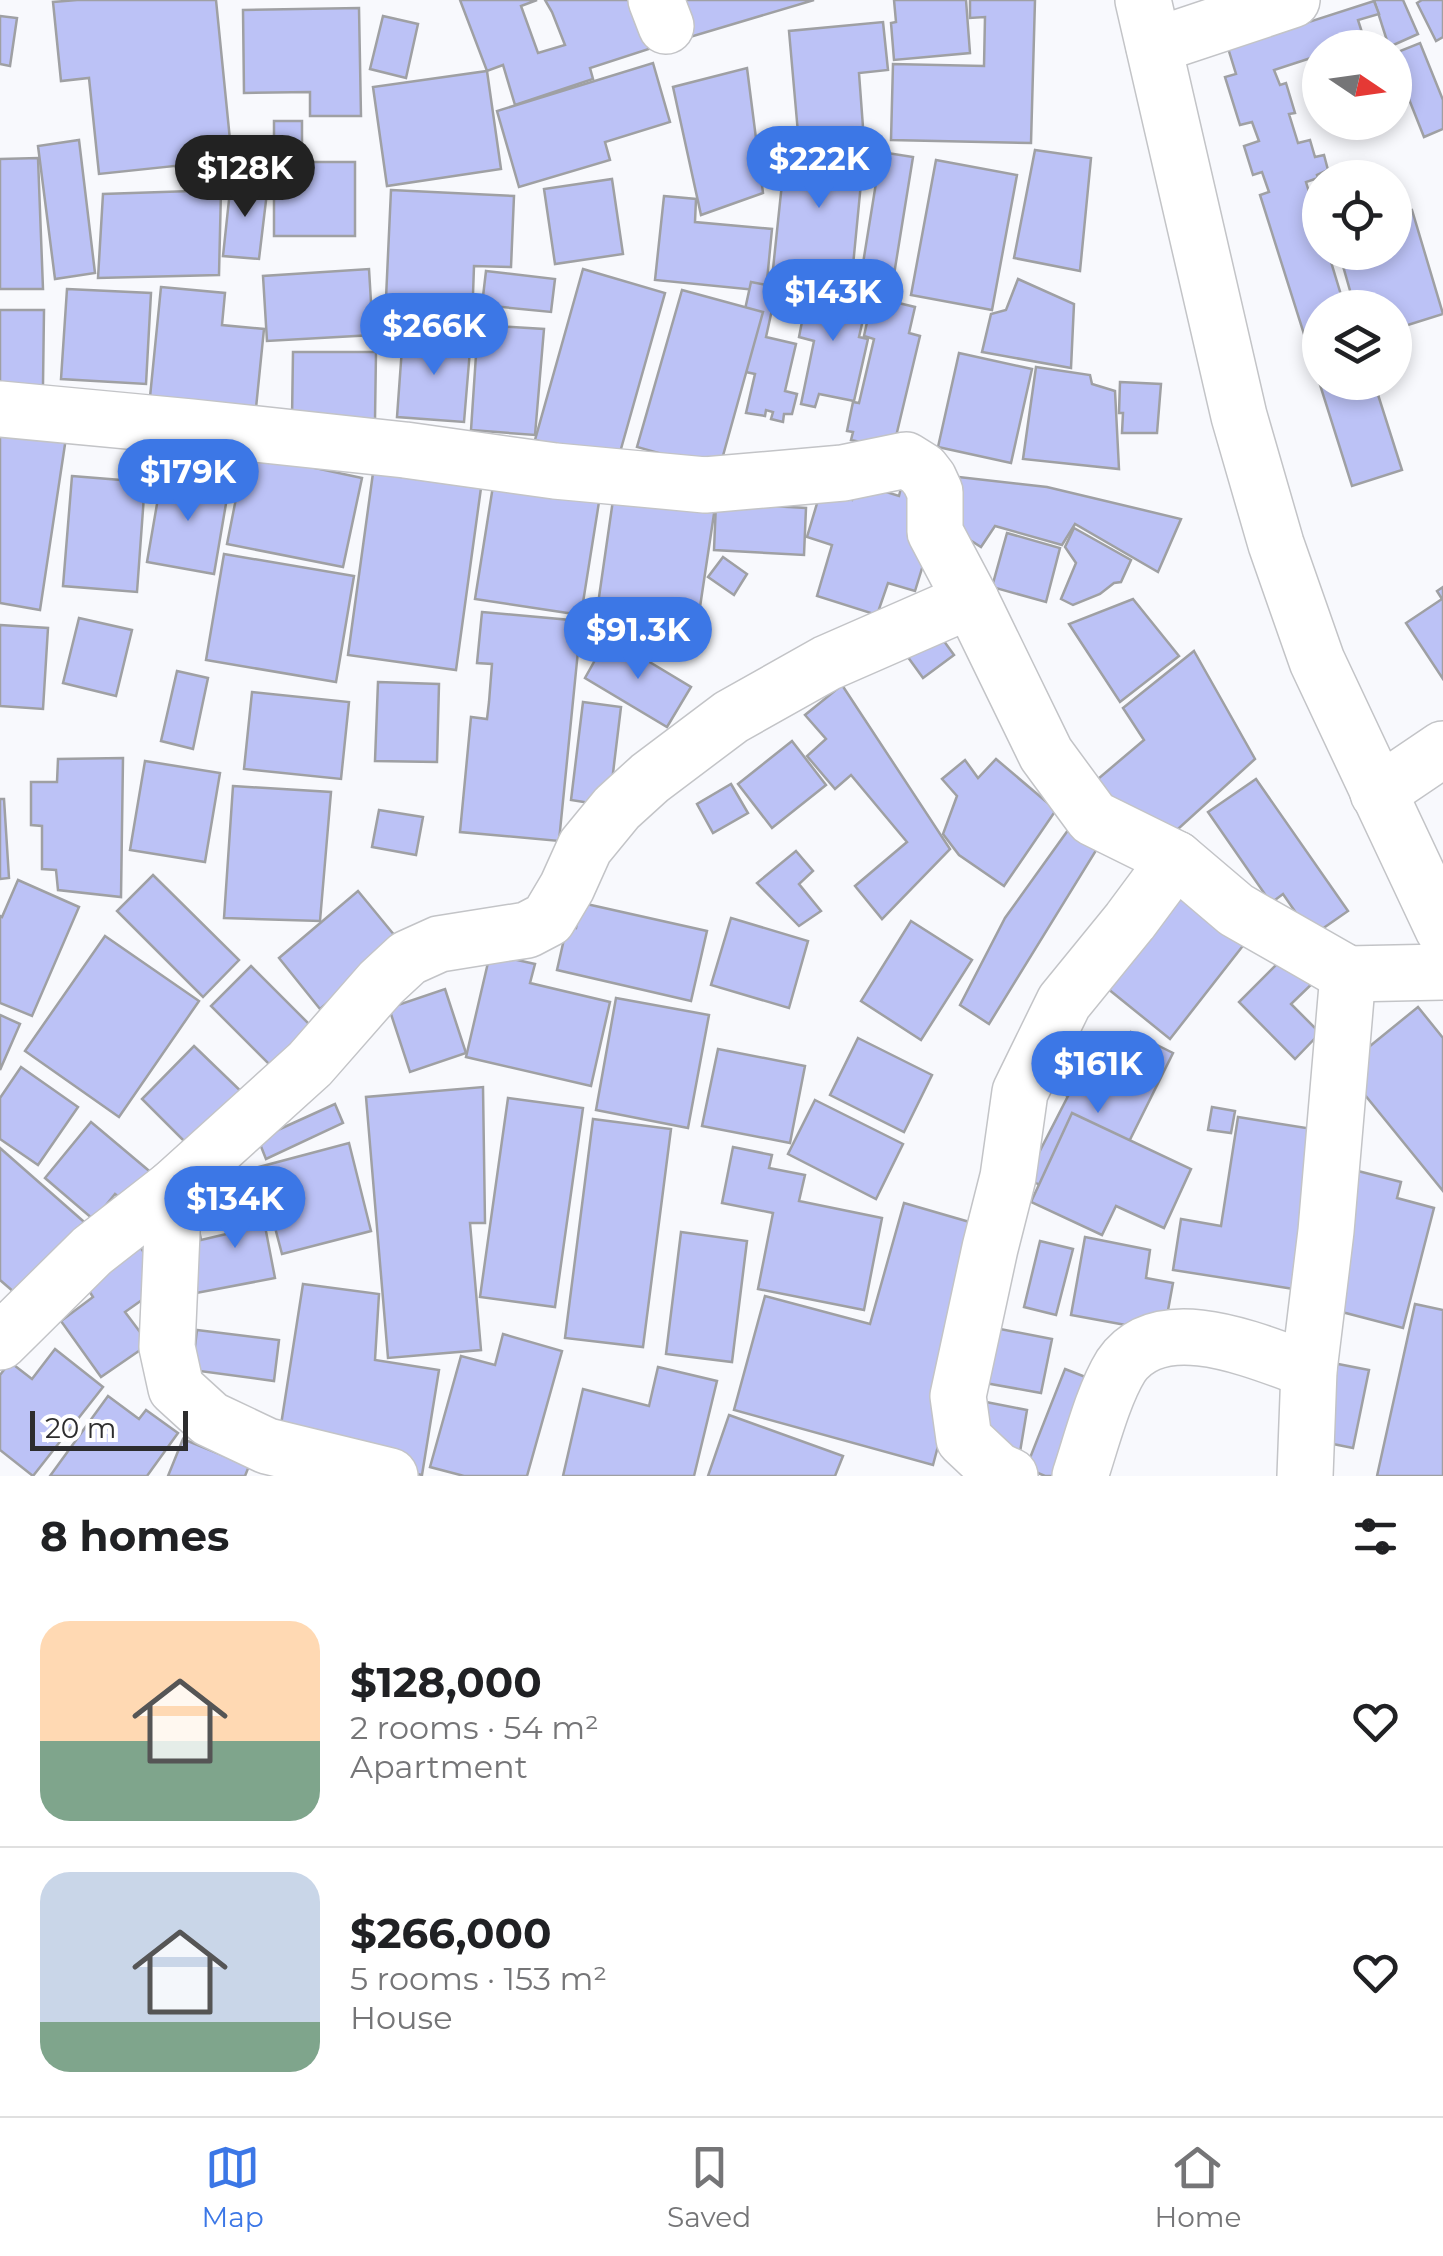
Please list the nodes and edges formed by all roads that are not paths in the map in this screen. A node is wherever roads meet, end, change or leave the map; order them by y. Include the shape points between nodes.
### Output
1 (1292, 0) edge
2 (1148, 23) edge
3 (0, 409) edge
4 (971, 600) junction
5 (1443, 748) edge
6 (1378, 793) junction
7 (1176, 859) junction
8 (1443, 929) edge
9 (1443, 972) edge
10 (1348, 974) junction
11 (174, 1187) junction
12 (0, 1342) edge
13 (1310, 1370) junction
14 (390, 1476) edge
15 (1010, 1476) edge
16 (1080, 1476) edge
17 (1305, 1476) edge

1 - 2 street
2 - 6 street via 1239,416 1276,544 1316,662
3 - 4 street via 705,486 906,460 930,479 935,532
4 - 7 street via 1046,754 1093,818
4 - 11 street via 827,663 730,716 617,808 585,846 548,919 526,930 439,944 408,958 310,1064
5 - 6 street
6 - 8 street
7 - 10 street via 1236,910
7 - 15 street via 1064,1002 1020,1092 1008,1177 958,1396 964,1439
9 - 10 street
10 - 13 street
11 - 12 street via 92,1251
11 - 14 street via 166,1347 176,1388 210,1419 267,1446
13 - 16 street via 1230,1341 1145,1343 1122,1366
13 - 17 street

